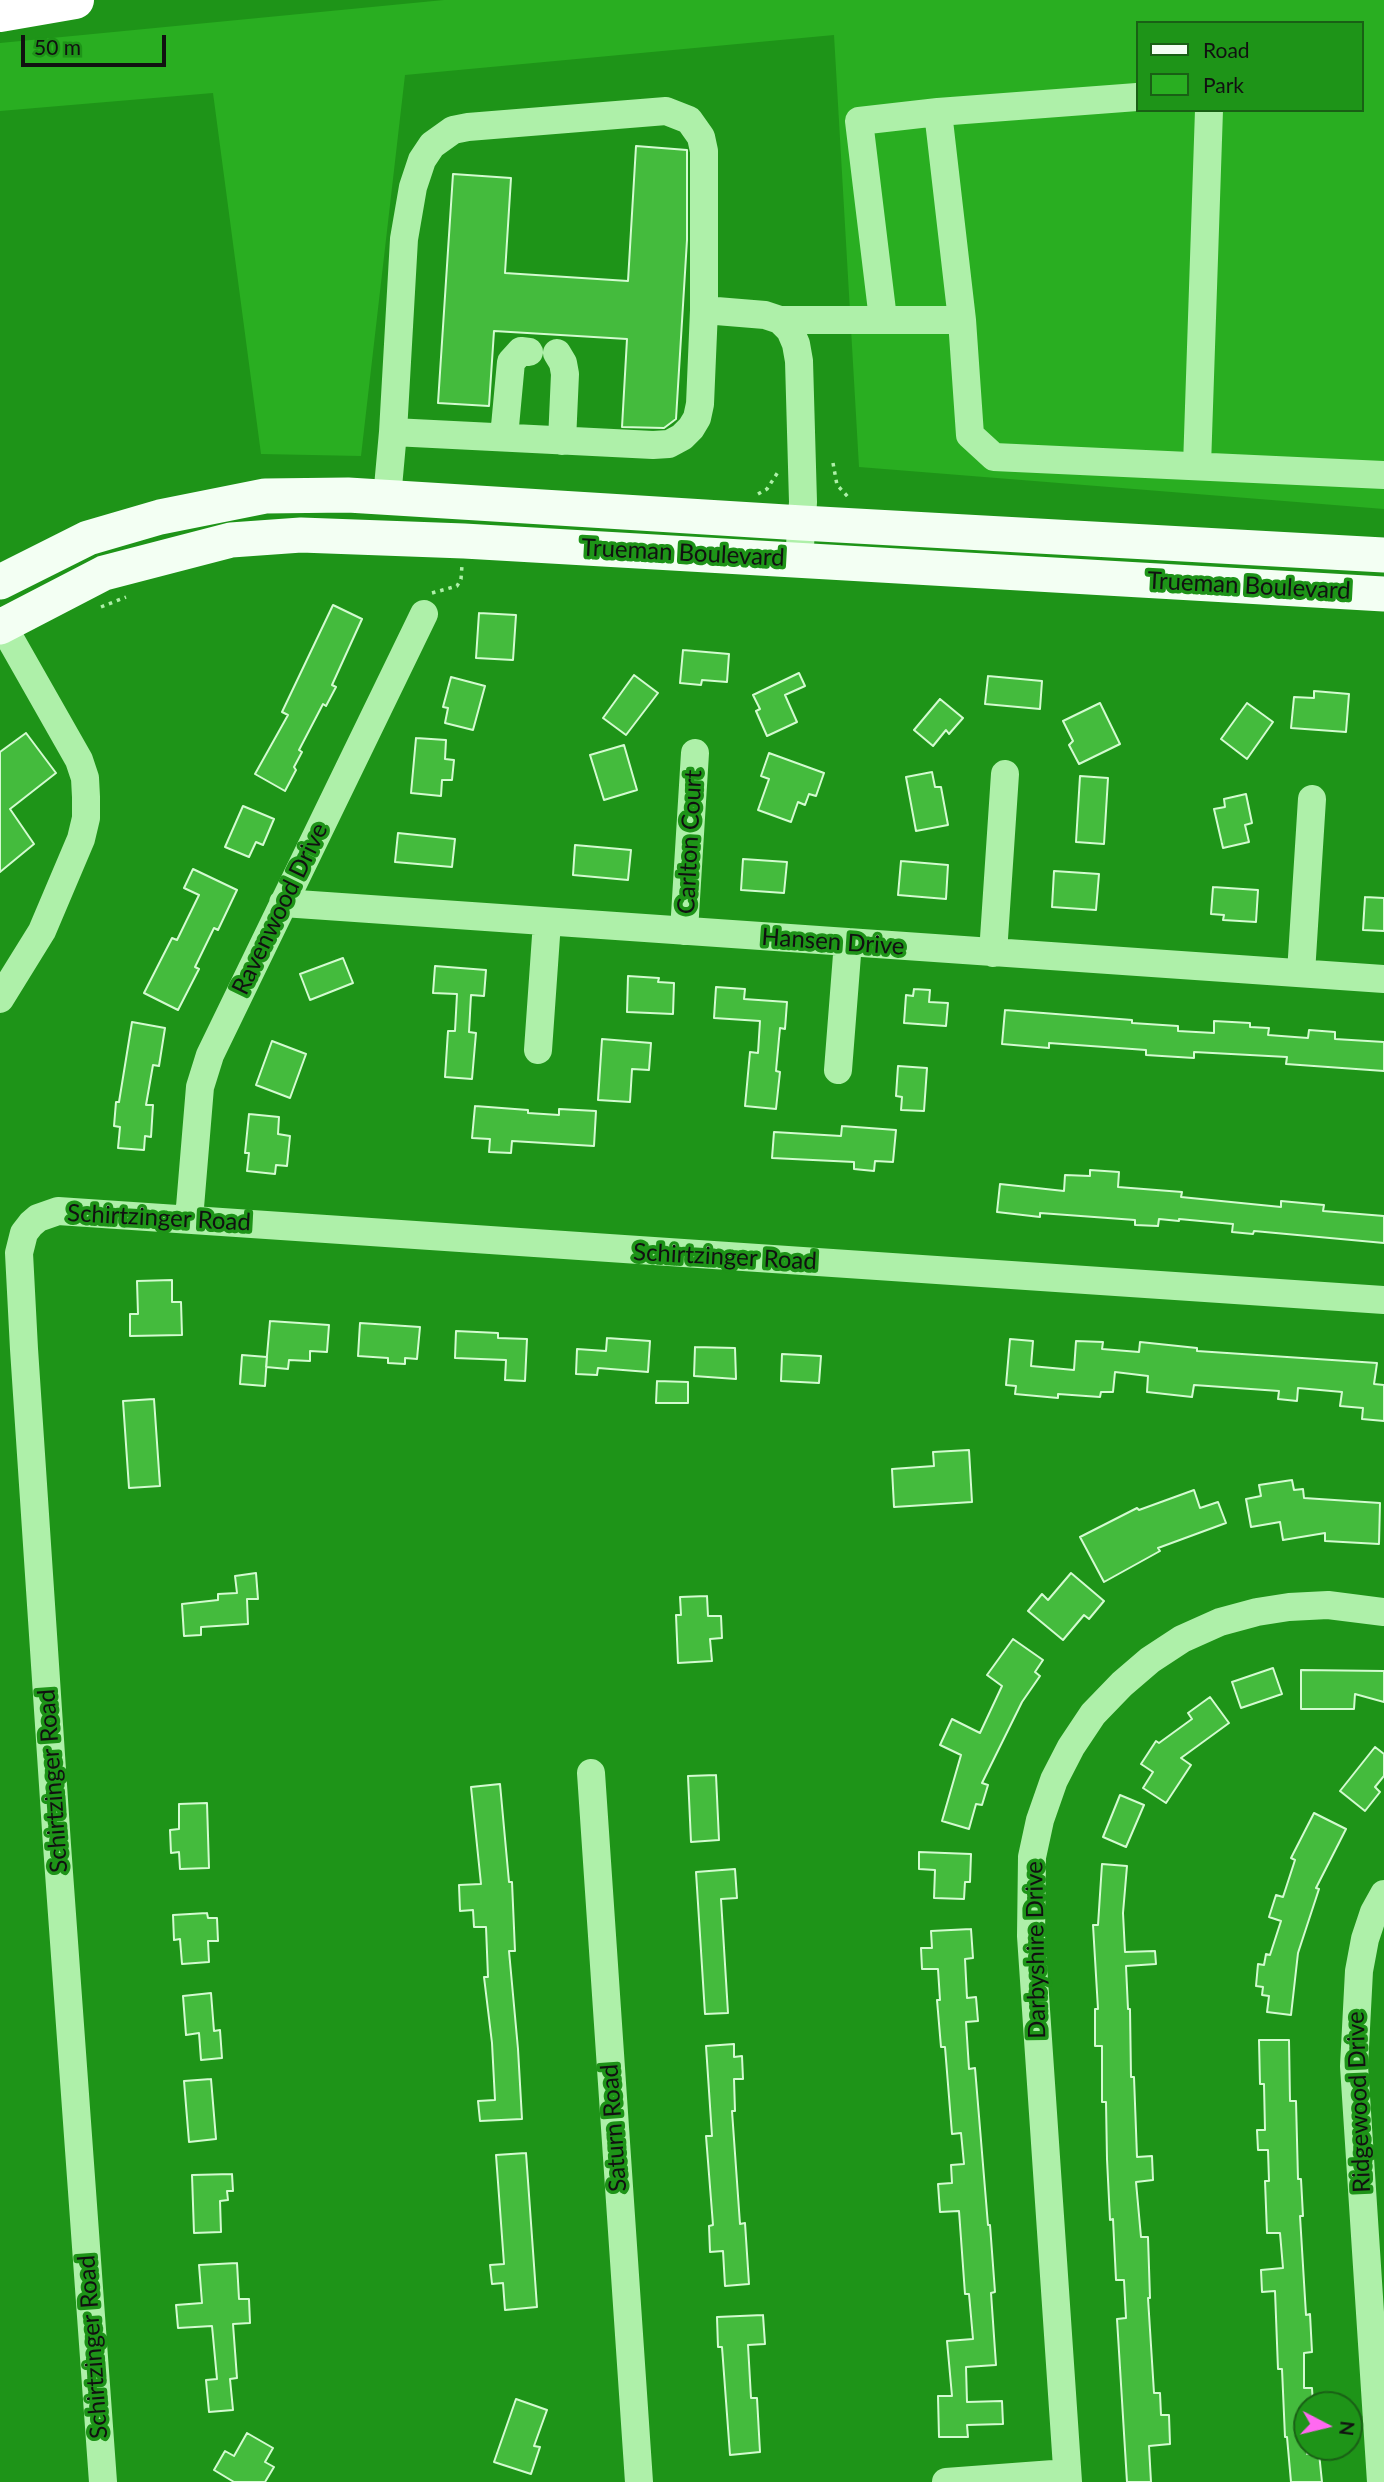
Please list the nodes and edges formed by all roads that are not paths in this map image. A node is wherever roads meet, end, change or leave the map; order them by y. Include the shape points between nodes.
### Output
1 (47, 0) edge
2 (75, 0) edge
3 (0, 4) edge
4 (0, 13) edge
5 (1136, 97) edge
6 (938, 112) junction
7 (1209, 112) edge
8 (704, 310) junction
9 (883, 319) junction
10 (780, 320) junction
11 (961, 320) junction
12 (529, 352) dead end
13 (557, 353) dead end
14 (393, 432) junction
15 (504, 438) junction
16 (562, 441) junction
17 (1197, 466) junction
18 (1384, 475) edge
19 (387, 498) junction
20 (802, 523) junction
21 (1384, 555) edge
22 (799, 560) junction
23 (0, 582) edge
24 (1384, 594) edge
25 (424, 614) road end
26 (1, 625) edge
27 (695, 753) dead end
28 (1005, 774) dead end
29 (1312, 799) dead end
30 (283, 903) junction
31 (547, 922) junction
32 (684, 931) junction
33 (848, 943) junction
34 (993, 953) junction
35 (1301, 973) junction
36 (1384, 979) edge
37 (4, 986) edge
38 (538, 1050) dead end
39 (838, 1070) dead end
40 (189, 1219) junction
41 (1384, 1300) edge
42 (1384, 1612) edge
43 (591, 1773) dead end
44 (1384, 1894) edge
45 (1382, 2452) edge
46 (1067, 2478) edge
47 (103, 2482) edge
48 (639, 2482) edge
49 (946, 2482) edge
50 (1381, 2482) edge

1 - 3 highway
2 - 4 highway
5 - 6 street
6 - 9 street via 859,121
6 - 11 street
7 - 17 street
8 - 10 street
8 - 14 street via 704,151 689,120 666,111 453,130 432,145 413,187 404,239
8 - 16 street via 700,404 697,418 682,437 653,445
9 - 10 street
9 - 11 street
10 - 20 street via 793,337 799,361
11 - 17 street via 970,435 994,457
12 - 15 street via 521,351 511,362
13 - 16 street via 565,374
14 - 15 street
14 - 19 street
15 - 16 street
17 - 18 street
19 - 20 main road, Trueman Boulevard
19 - 23 main road, Trueman Boulevard via 265,496 184,512 88,538
20 - 21 main road, Trueman Boulevard
20 - 22 street
22 - 24 main road, Trueman Boulevard
22 - 26 main road, Trueman Boulevard via 460,558 301,535 231,540 104,573
25 - 30 street, Ravenwood Drive
26 - 37 street via 79,760 86,797 81,839 42,931
27 - 32 street, Carlton Court
28 - 34 street
29 - 35 street
30 - 31 street, Hansen Drive
30 - 40 street, Ravenwood Drive via 222,1027 200,1087
31 - 32 street, Hansen Drive
31 - 38 street
32 - 33 street, Hansen Drive
33 - 34 street, Hansen Drive
33 - 39 street
34 - 35 street, Hansen Drive
35 - 36 street, Hansen Drive
40 - 41 street, Schirtzinger Road
40 - 47 street, Schirtzinger Road via 58,1211 38,1218 24,1233 19,1253
42 - 46 street, Darbyshire Drive via 1328,1605 1289,1607 1220,1622 1182,1639 1150,1660 1093,1714 1071,1746 1047,1800 1032,1857 1031,1936
43 - 48 street, Saturn Road
44 - 45 street, Ridgewood Drive via 1364,1939 1353,2066
45 - 50 street, Ridgewood Drive
46 - 49 street

